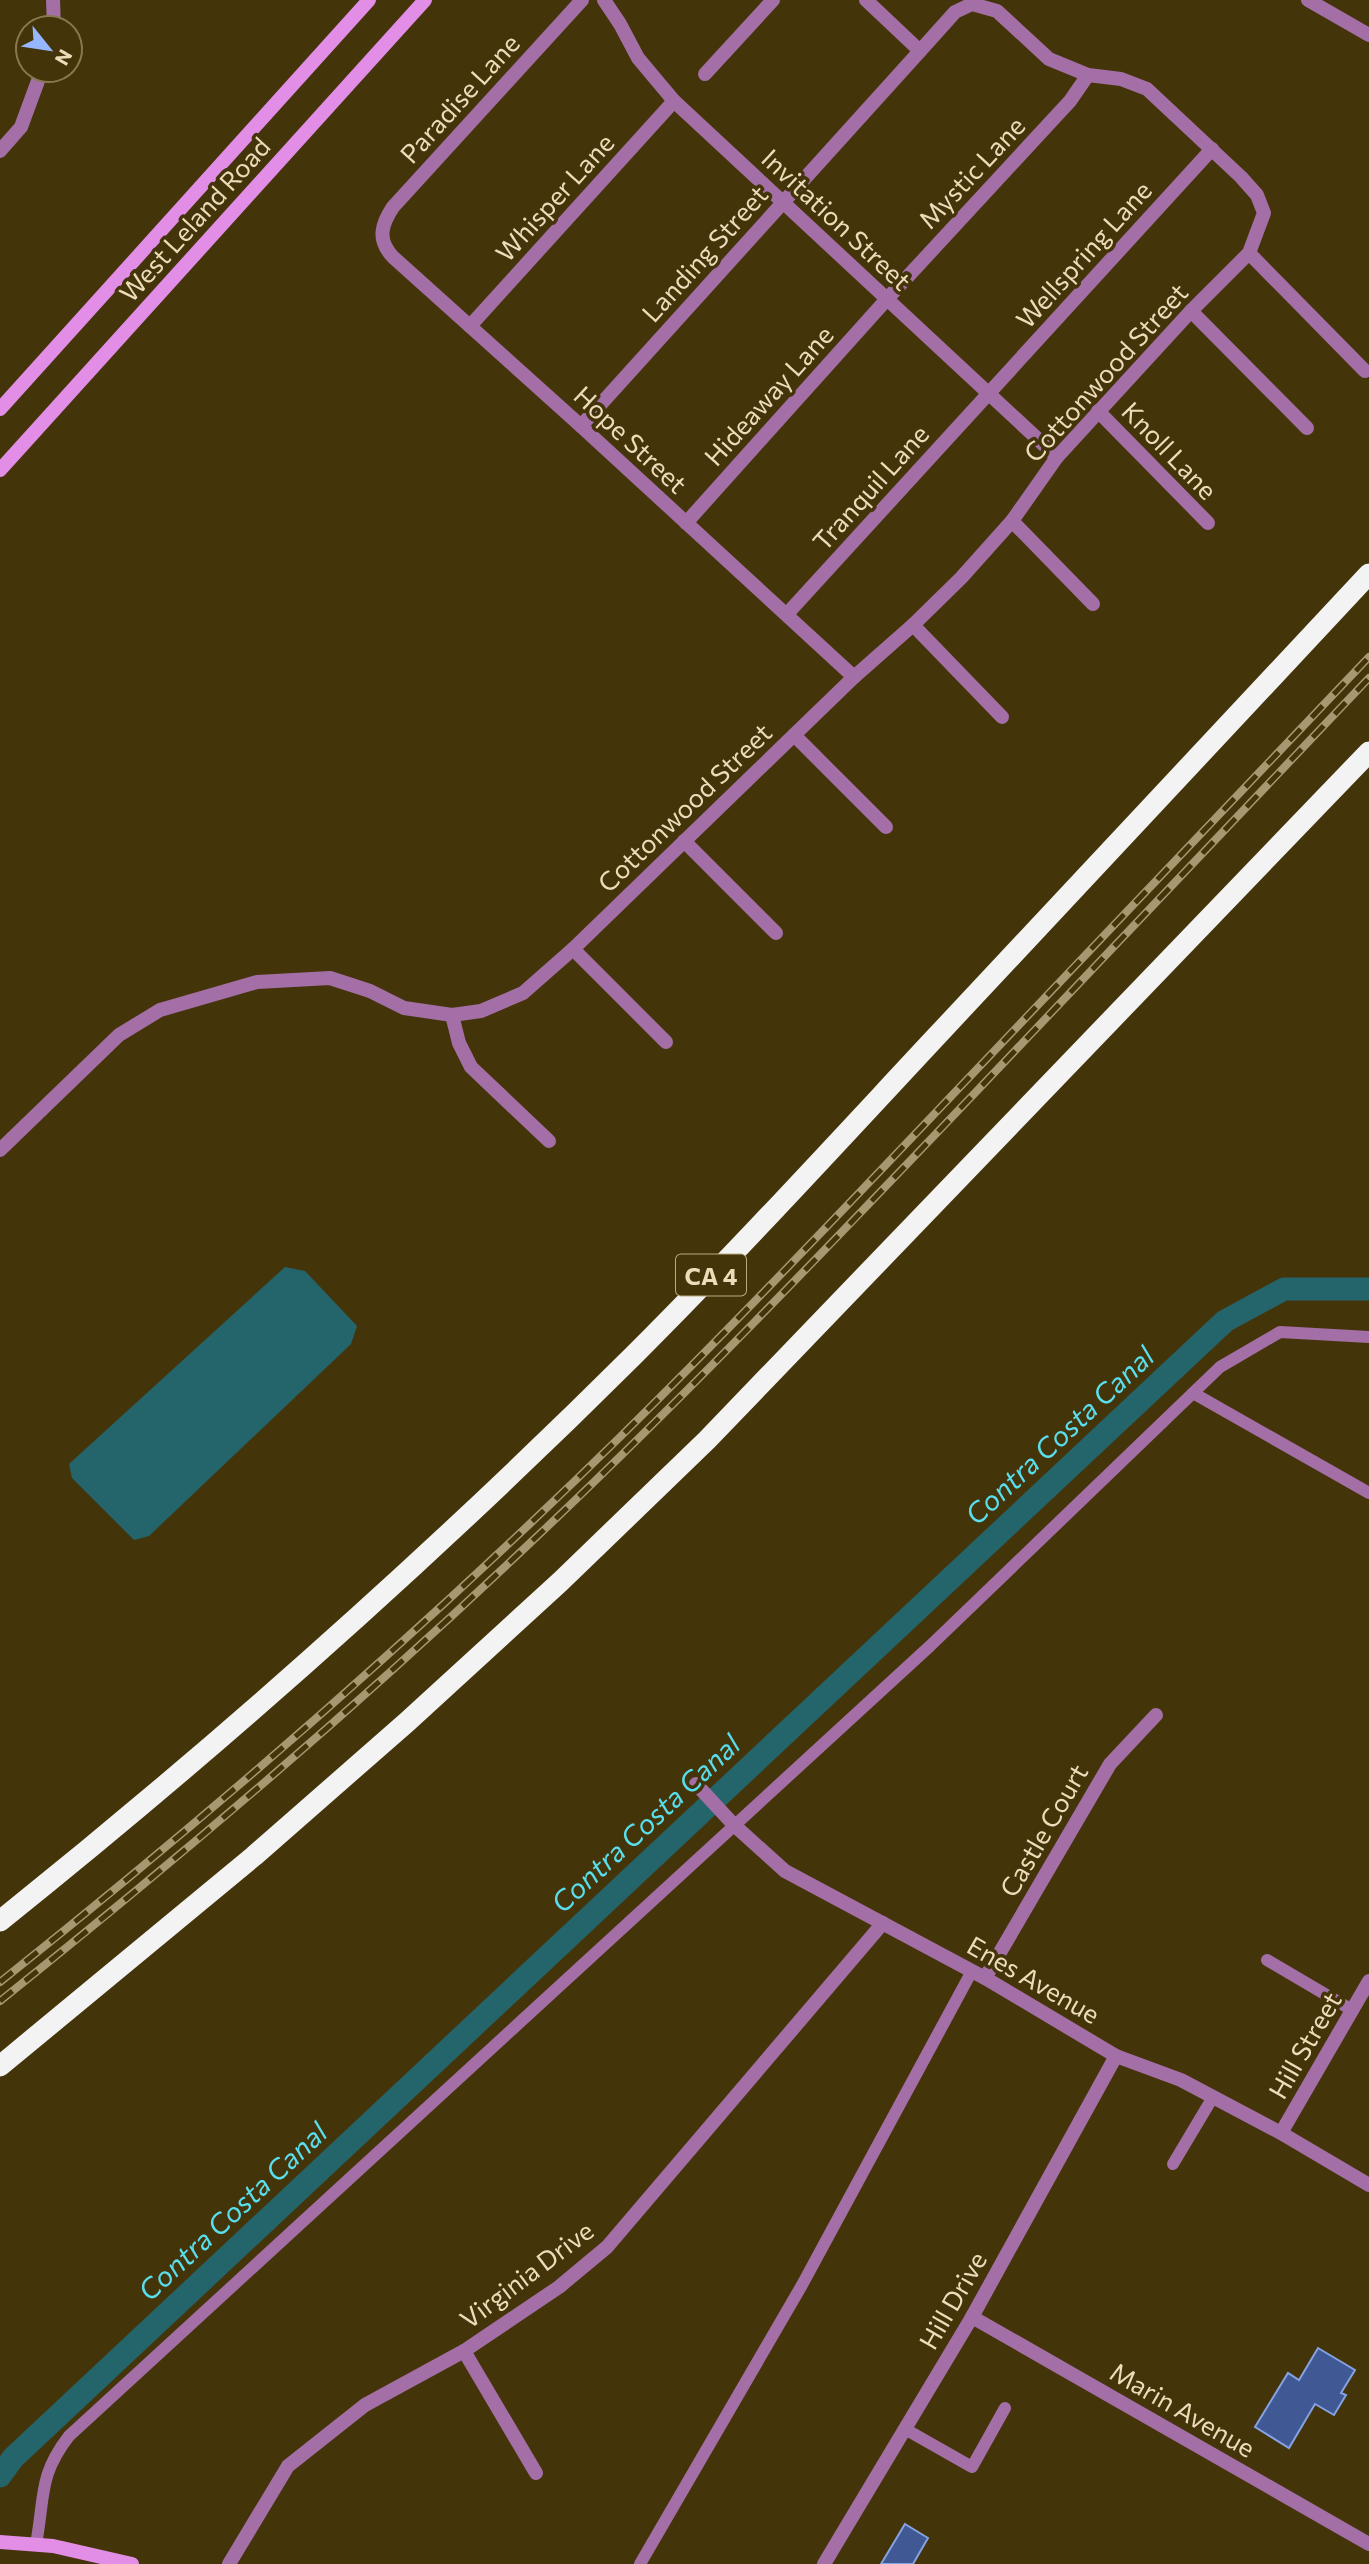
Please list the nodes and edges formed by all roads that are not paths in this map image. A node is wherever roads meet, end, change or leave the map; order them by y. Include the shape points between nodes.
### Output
1 (369, 0) edge
2 (381, 0) edge
3 (425, 0) edge
4 (582, 0) edge
5 (604, 0) edge
6 (773, 0) edge
7 (866, 0) edge
8 (1308, 0) edge
9 (355, 16) junction
10 (1369, 35) edge
11 (920, 51) junction
12 (705, 74) dead end
13 (1088, 75) junction
14 (37, 84) edge
15 (674, 101) junction
16 (1212, 149) junction
17 (0, 151) edge
18 (783, 201) junction
19 (1264, 213) joint
20 (381, 234) joint
21 (1248, 253) junction
22 (887, 299) junction
23 (1191, 311) junction
24 (470, 326) junction
25 (1365, 371) dead end
26 (989, 393) junction
27 (0, 409) edge
28 (1098, 411) junction
29 (581, 426) junction
30 (1307, 428) dead end
31 (1057, 457) junction
32 (0, 470) edge
33 (1012, 521) junction
34 (686, 523) junction
35 (1208, 523) dead end
36 (1369, 574) edge
37 (1093, 604) dead end
38 (787, 614) junction
39 (913, 625) junction
40 (854, 677) junction
41 (1002, 717) dead end
42 (794, 735) junction
43 (1369, 752) edge
44 (887, 827) dead end
45 (684, 841) junction
46 (776, 933) dead end
47 (573, 949) junction
48 (452, 1015) junction
49 (666, 1042) dead end
50 (549, 1141) dead end
51 (0, 1150) edge
52 (1369, 1337) edge
53 (1192, 1393) junction
54 (1369, 1493) edge
55 (1156, 1715) dead end
56 (696, 1784) dead end
57 (734, 1825) junction
58 (0, 1921) edge
59 (883, 1923) junction
60 (1267, 1960) dead end
61 (979, 1975) junction
62 (1369, 1981) edge
63 (1352, 2010) junction
64 (1116, 2056) junction
65 (0, 2066) edge
66 (1213, 2097) junction
67 (1282, 2133) junction
68 (1173, 2164) dead end
69 (1369, 2185) edge
70 (972, 2317) junction
71 (464, 2351) junction
72 (1005, 2408) dead end
73 (905, 2429) junction
74 (536, 2473) dead end
75 (0, 2542) edge
76 (36, 2544) junction
77 (1369, 2544) edge
78 (132, 2564) edge
79 (229, 2564) edge
80 (640, 2564) edge
81 (824, 2564) edge

1 - 9 main road, West Leland Road
2 - 9 main road
3 - 32 main road, West Leland Road
4 - 20 street, Paradise Lane via 393,207
5 - 15 street, Invitation Street via 638,58
6 - 12 street
7 - 11 street
8 - 10 street
9 - 27 main road, West Leland Road
11 - 13 street, Landing Street via 955,12 972,4 997,11 1049,59
11 - 18 street, Landing Street
13 - 16 street, Landing Street via 1121,79 1147,89
13 - 22 street, Mystic Lane via 1070,102
14 - 17 street via 21,127
15 - 18 street, Invitation Street
15 - 24 street, Whisper Lane
16 - 19 street, Landing Street via 1257,195
16 - 26 street, Wellspring Lane
18 - 22 street, Invitation Street
18 - 29 street, Landing Street
19 - 21 street, Cottonwood Street
20 - 24 street, Hope Street via 393,257
21 - 23 street, Cottonwood Street
21 - 25 street
22 - 26 street, Invitation Street
22 - 34 street, Hideaway Lane
23 - 28 street, Cottonwood Street
23 - 30 street
24 - 29 street, Hope Street
26 - 31 street, Invitation Street
26 - 38 street, Tranquil Lane
28 - 31 street, Cottonwood Street
28 - 35 street, Knoll Lane
29 - 34 street, Hope Street
31 - 33 street, Cottonwood Street
33 - 37 street
33 - 39 street, Cottonwood Street
34 - 38 street, Hope Street
36 - 58 highway, CA 4 via 635,1354 339,1632
38 - 40 street, Hope Street
39 - 40 street, Cottonwood Street
39 - 41 street
40 - 42 street, Cottonwood Street
42 - 44 street
42 - 45 street, Cottonwood Street
43 - 65 highway via 708,1440 397,1731
45 - 46 street
45 - 47 street, Cottonwood Street
47 - 48 street, Cottonwood Street via 523,993 481,1011
47 - 49 street
48 - 50 street via 471,1067
48 - 51 street, Cottonwood Street via 404,1008 330,978 257,982 160,1010 119,1035
52 - 53 lane via 1280,1332 1220,1367
53 - 54 lane
53 - 57 lane via 930,1646
55 - 61 street, Castle Court via 1110,1764
56 - 57 street, Enes Avenue
57 - 59 street, Enes Avenue via 785,1871
57 - 76 lane via 69,2436 48,2469
59 - 61 street, Enes Avenue
59 - 71 street, Virginia Drive via 607,2247 559,2287
60 - 63 lane
61 - 64 street, Enes Avenue
61 - 80 lane
62 - 63 street, Hill Street
63 - 67 street, Hill Street
64 - 66 street, Enes Avenue
64 - 70 street, Hill Drive
66 - 67 street, Enes Avenue
66 - 68 lane
67 - 69 street, Enes Avenue
70 - 73 street, Hill Drive
70 - 77 street, Marin Avenue
71 - 74 street
71 - 79 street, Virginia Drive via 365,2405 288,2466
72 - 73 lane via 972,2467
73 - 81 street, Hill Drive
75 - 76 main road
76 - 78 main road

